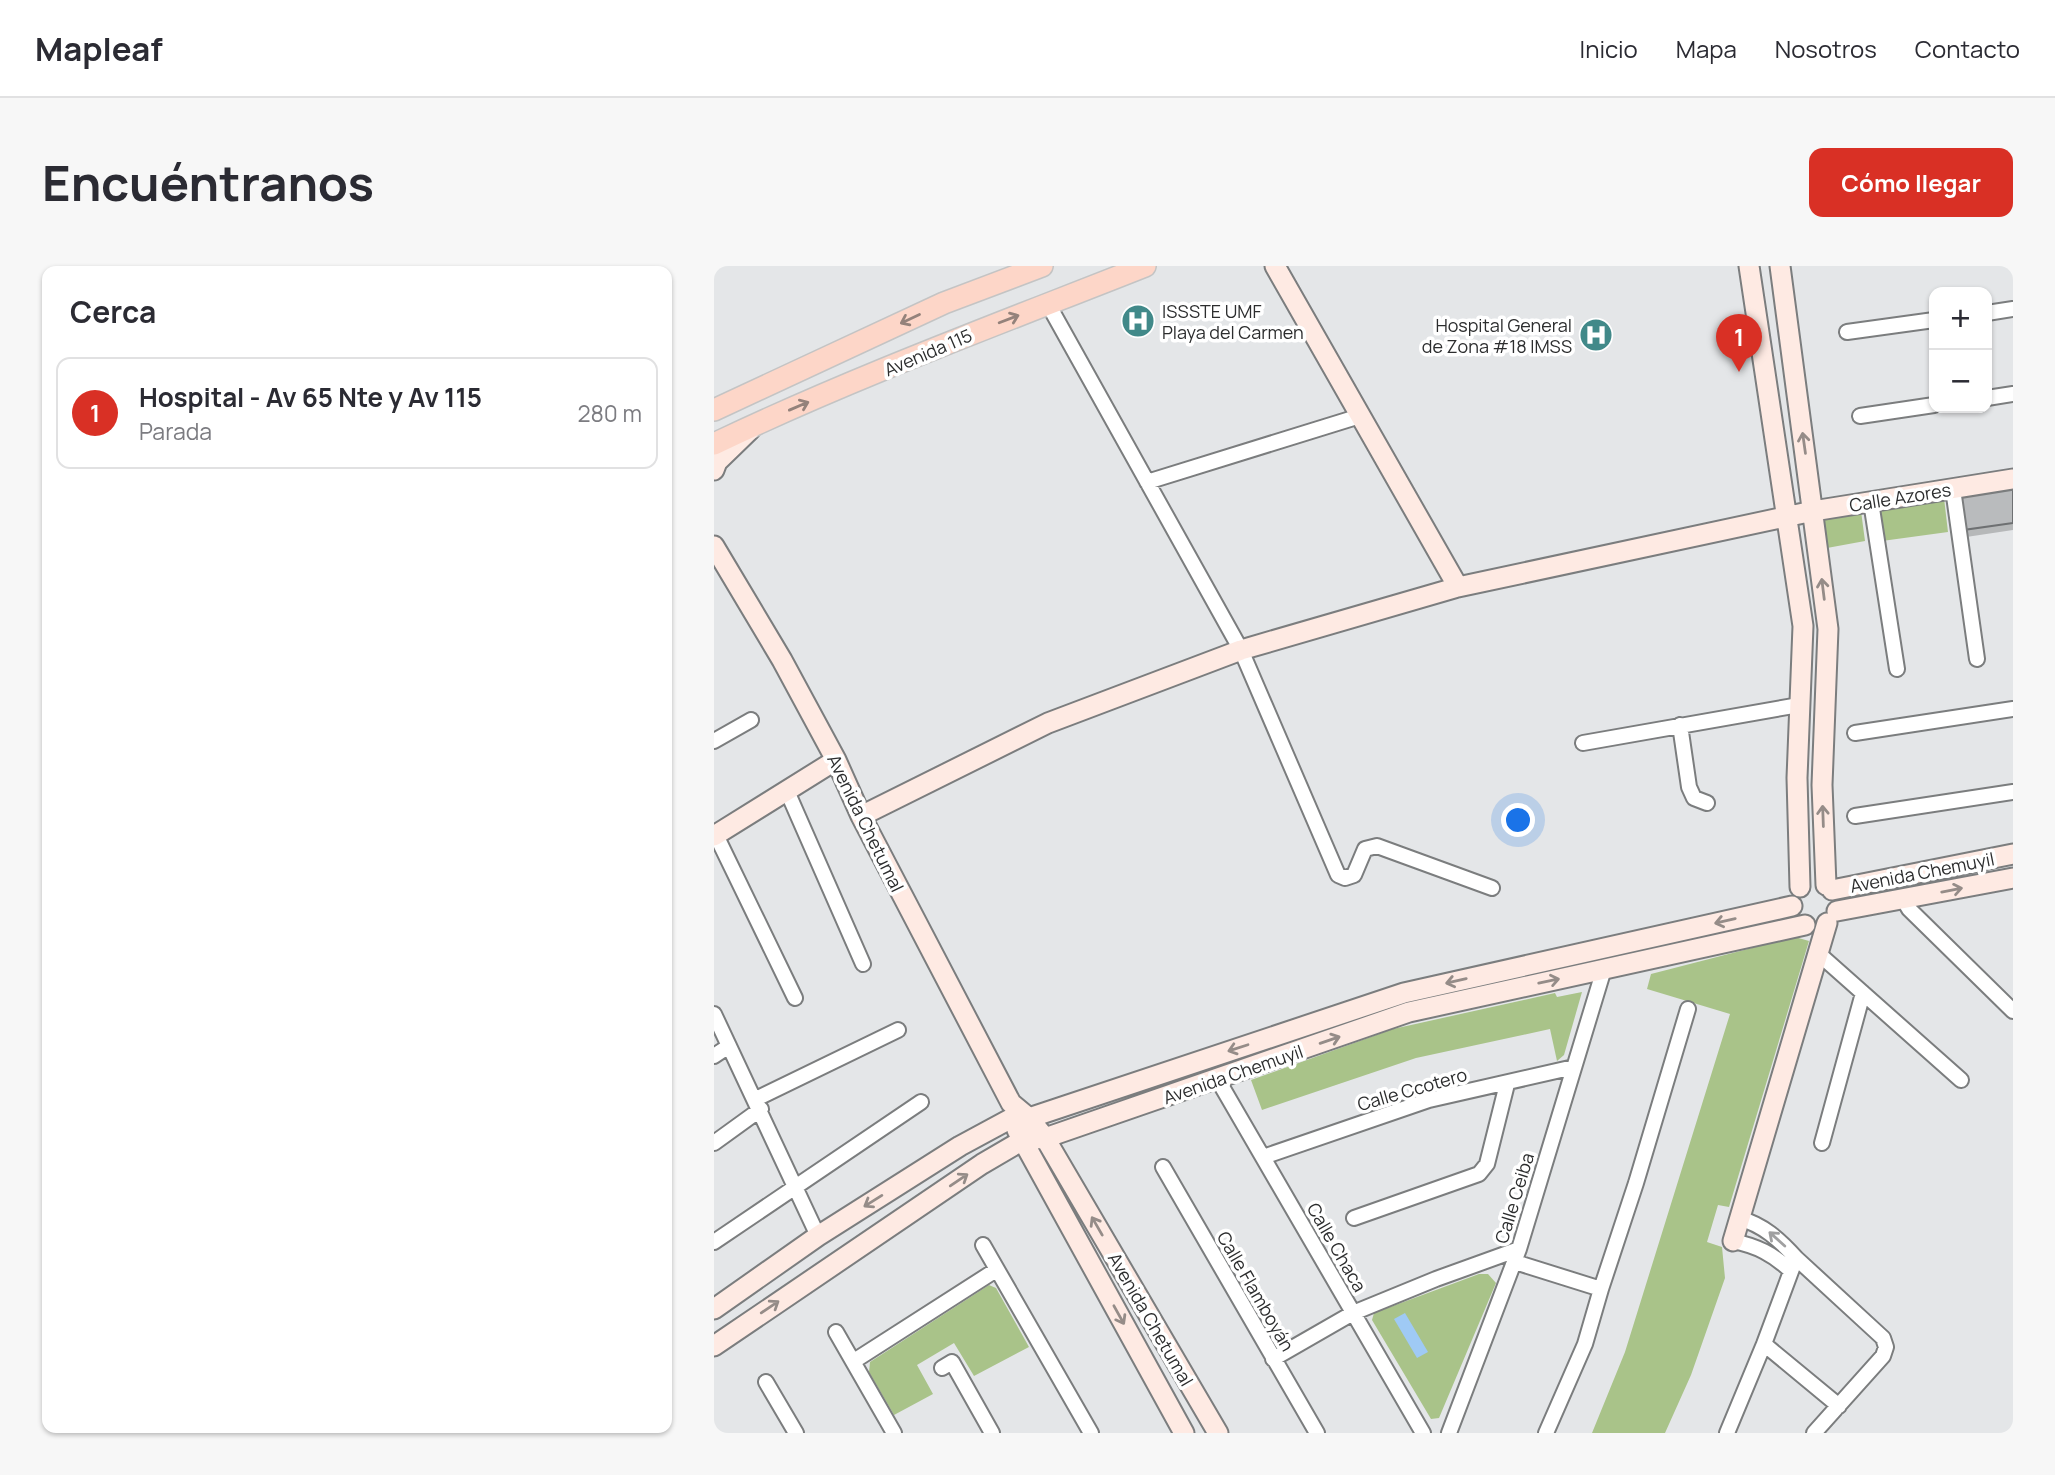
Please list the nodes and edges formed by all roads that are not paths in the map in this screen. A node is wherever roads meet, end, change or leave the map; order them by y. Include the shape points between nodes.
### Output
1 (1042, 266) edge
2 (1145, 266) edge
3 (1275, 266) edge
4 (1749, 266) edge
5 (1780, 266) edge
6 (1048, 304) junction
7 (2013, 309) edge
8 (1992, 312) edge
9 (1929, 321) edge
10 (1847, 332) dead end
11 (2013, 394) edge
12 (1992, 397) edge
13 (1929, 406) edge
14 (714, 410) edge
15 (1360, 416) junction
16 (1860, 416) dead end
17 (756, 424) junction
18 (714, 444) edge
19 (714, 470) edge
20 (2013, 479) edge
21 (1147, 482) junction
22 (1953, 489) junction
23 (1871, 502) junction
24 (1813, 510) junction
25 (1788, 516) junction
26 (714, 546) edge
27 (1458, 587) junction
28 (1241, 650) junction
29 (1977, 659) dead end
30 (1897, 669) dead end
31 (1799, 705) junction
32 (2013, 709) edge
33 (751, 720) dead end
34 (1680, 725) junction
35 (1855, 733) dead end
36 (714, 741) edge
37 (1583, 743) dead end
38 (836, 760) junction
39 (787, 791) junction
40 (2013, 792) edge
41 (1707, 803) dead end
42 (861, 816) junction
43 (1855, 816) dead end
44 (715, 835) edge
45 (2013, 854) edge
46 (2013, 878) edge
47 (1800, 887) junction
48 (1829, 887) junction
49 (1492, 888) dead end
50 (1903, 899) junction
51 (1792, 906) junction
52 (1832, 917) junction
53 (1805, 925) junction
54 (1819, 954) junction
55 (863, 964) dead end
56 (1604, 969) junction
57 (1863, 993) junction
58 (795, 998) dead end
59 (1406, 1002) junction
60 (1688, 1009) dead end
61 (2013, 1011) edge
62 (714, 1014) edge
63 (898, 1030) dead end
64 (729, 1046) junction
65 (714, 1056) edge
66 (1574, 1067) junction
67 (1218, 1080) junction
68 (1961, 1080) dead end
69 (1507, 1084) junction
70 (921, 1102) dead end
71 (758, 1104) junction
72 (1017, 1113) junction
73 (1045, 1138) junction
74 (1023, 1140) junction
75 (714, 1143) edge
76 (1822, 1143) dead end
77 (1263, 1157) junction
78 (1163, 1167) dead end
79 (796, 1186) junction
80 (1354, 1217) dead end
81 (1739, 1217) junction
82 (818, 1236) junction
83 (1733, 1241) joint
84 (714, 1242) edge
85 (983, 1245) dead end
86 (1517, 1256) junction
87 (1793, 1264) junction
88 (996, 1270) junction
89 (1601, 1289) junction
90 (718, 1306) edge
91 (1353, 1313) junction
92 (739, 1328) junction
93 (836, 1332) dead end
94 (1764, 1344) junction
95 (714, 1346) edge
96 (1273, 1359) junction
97 (854, 1361) junction
98 (942, 1368) dead end
99 (766, 1382) dead end
100 (1839, 1406) junction
101 (796, 1433) edge
102 (894, 1433) edge
103 (992, 1433) edge
104 (1091, 1433) edge
105 (1184, 1433) edge
106 (1218, 1433) edge
107 (1317, 1433) edge
108 (1423, 1433) edge
109 (1449, 1433) edge
110 (1546, 1433) edge
111 (1727, 1433) edge
112 (1814, 1433) edge

1 -> 14 main road, Avenida 115 via 944,303
2 - 6 main road, Avenida 115
3 - 15 main road
4 - 25 main road
24 -> 5 main road
17 -> 6 main road, Avenida 115
6 - 21 street
7 - 8 street
9 - 10 street
11 - 12 street
13 - 16 street
15 - 21 street
15 - 27 main road
17 - 18 main road, Avenida 115
17 - 19 main road
20 - 22 main road, Calle Azores
21 - 28 street
22 - 23 main road, Calle Azores
22 - 29 street
23 - 24 main road, Calle Azores
23 - 30 street
24 - 25 main road, Calle Azores
48 -> 24 main road via 1822,785 1828,629
25 - 27 main road, Calle Azores
25 - 31 main road via 1803,626
26 - 38 main road, Avenida Chetumal
27 - 28 main road, Calle Azores
28 - 42 main road, Calle Azores via 1048,723
28 - 49 street via 1338,875 1354,875 1365,849 1377,846
31 - 34 street
31 - 47 main road
32 - 35 street
33 - 36 street
34 - 37 street
34 - 41 street via 1689,787 1694,798
38 - 39 main road
38 - 42 main road, Avenida Chetumal
39 - 44 main road
39 - 55 street
40 - 43 street
42 - 72 main road, Avenida Chetumal
44 - 58 street
45 - 48 main road, Avenida Chemuyil
50 -> 46 main road, Avenida Chemuyil
47 - 48 main road via 1813,882
47 - 51 main road
48 - 52 main road via 1836,896
50 - 52 main road, Avenida Chemuyil
50 - 61 street
51 - 53 main road
51 -> 59 main road, Avenida Chemuyil
52 - 53 main road via 1820,926
52 - 54 main road
53 - 56 main road, Avenida Chemuyil
54 - 57 street
54 - 81 main road
59 -> 56 main road, Avenida Chemuyil
56 - 66 street, Calle Ceiba
57 - 68 street
57 - 76 street
67 -> 59 main road, Avenida Chemuyil
59 -> 72 main road, Avenida Chemuyil
60 - 89 street
62 - 64 street
63 - 71 street
64 - 65 street
64 - 71 street
66 - 69 street, Calle Ccotero
66 - 86 street, Calle Ceiba
67 - 73 main road, Avenida Chemuyil
67 - 77 street, Calle Chaca
69 - 77 street, Calle Ccotero via 1429,1100
69 - 80 street via 1487,1164 1479,1174
70 - 79 street
71 - 75 street
71 - 79 street
72 - 73 main road, Avenida Chetumal
72 - 74 main road, Avenida Chetumal
72 -> 82 main road, Avenida Chemuyil
73 - 74 main road, Avenida Chemuyil
106 -> 73 main road, Avenida Chetumal
92 -> 74 main road, Avenida Chemuyil
74 -> 105 main road, Avenida Chetumal
77 - 91 street, Calle Chaca
78 - 96 street, Calle Flamboyán
79 - 82 street
79 - 84 street
81 - 83 main road
87 -> 81 street via 1771,1233
82 - 90 main road, Avenida Chemuyil
83 - 87 street
85 - 88 street
86 - 89 street
86 - 91 street via 1436,1279
86 - 109 street, Calle Ceiba
87 - 94 street
87 - 100 street via 1883,1338 1886,1347
88 - 97 street
88 - 104 street
89 - 110 street via 1585,1344
90 - 92 main road
91 - 96 street
91 - 108 street, Calle Chaca
92 - 95 main road, Avenida Chemuyil
93 - 97 street
94 - 100 street
94 - 111 street
96 - 107 street, Calle Flamboyán
97 - 102 street
98 - 103 street via 952,1362
99 - 101 street
100 - 112 street

